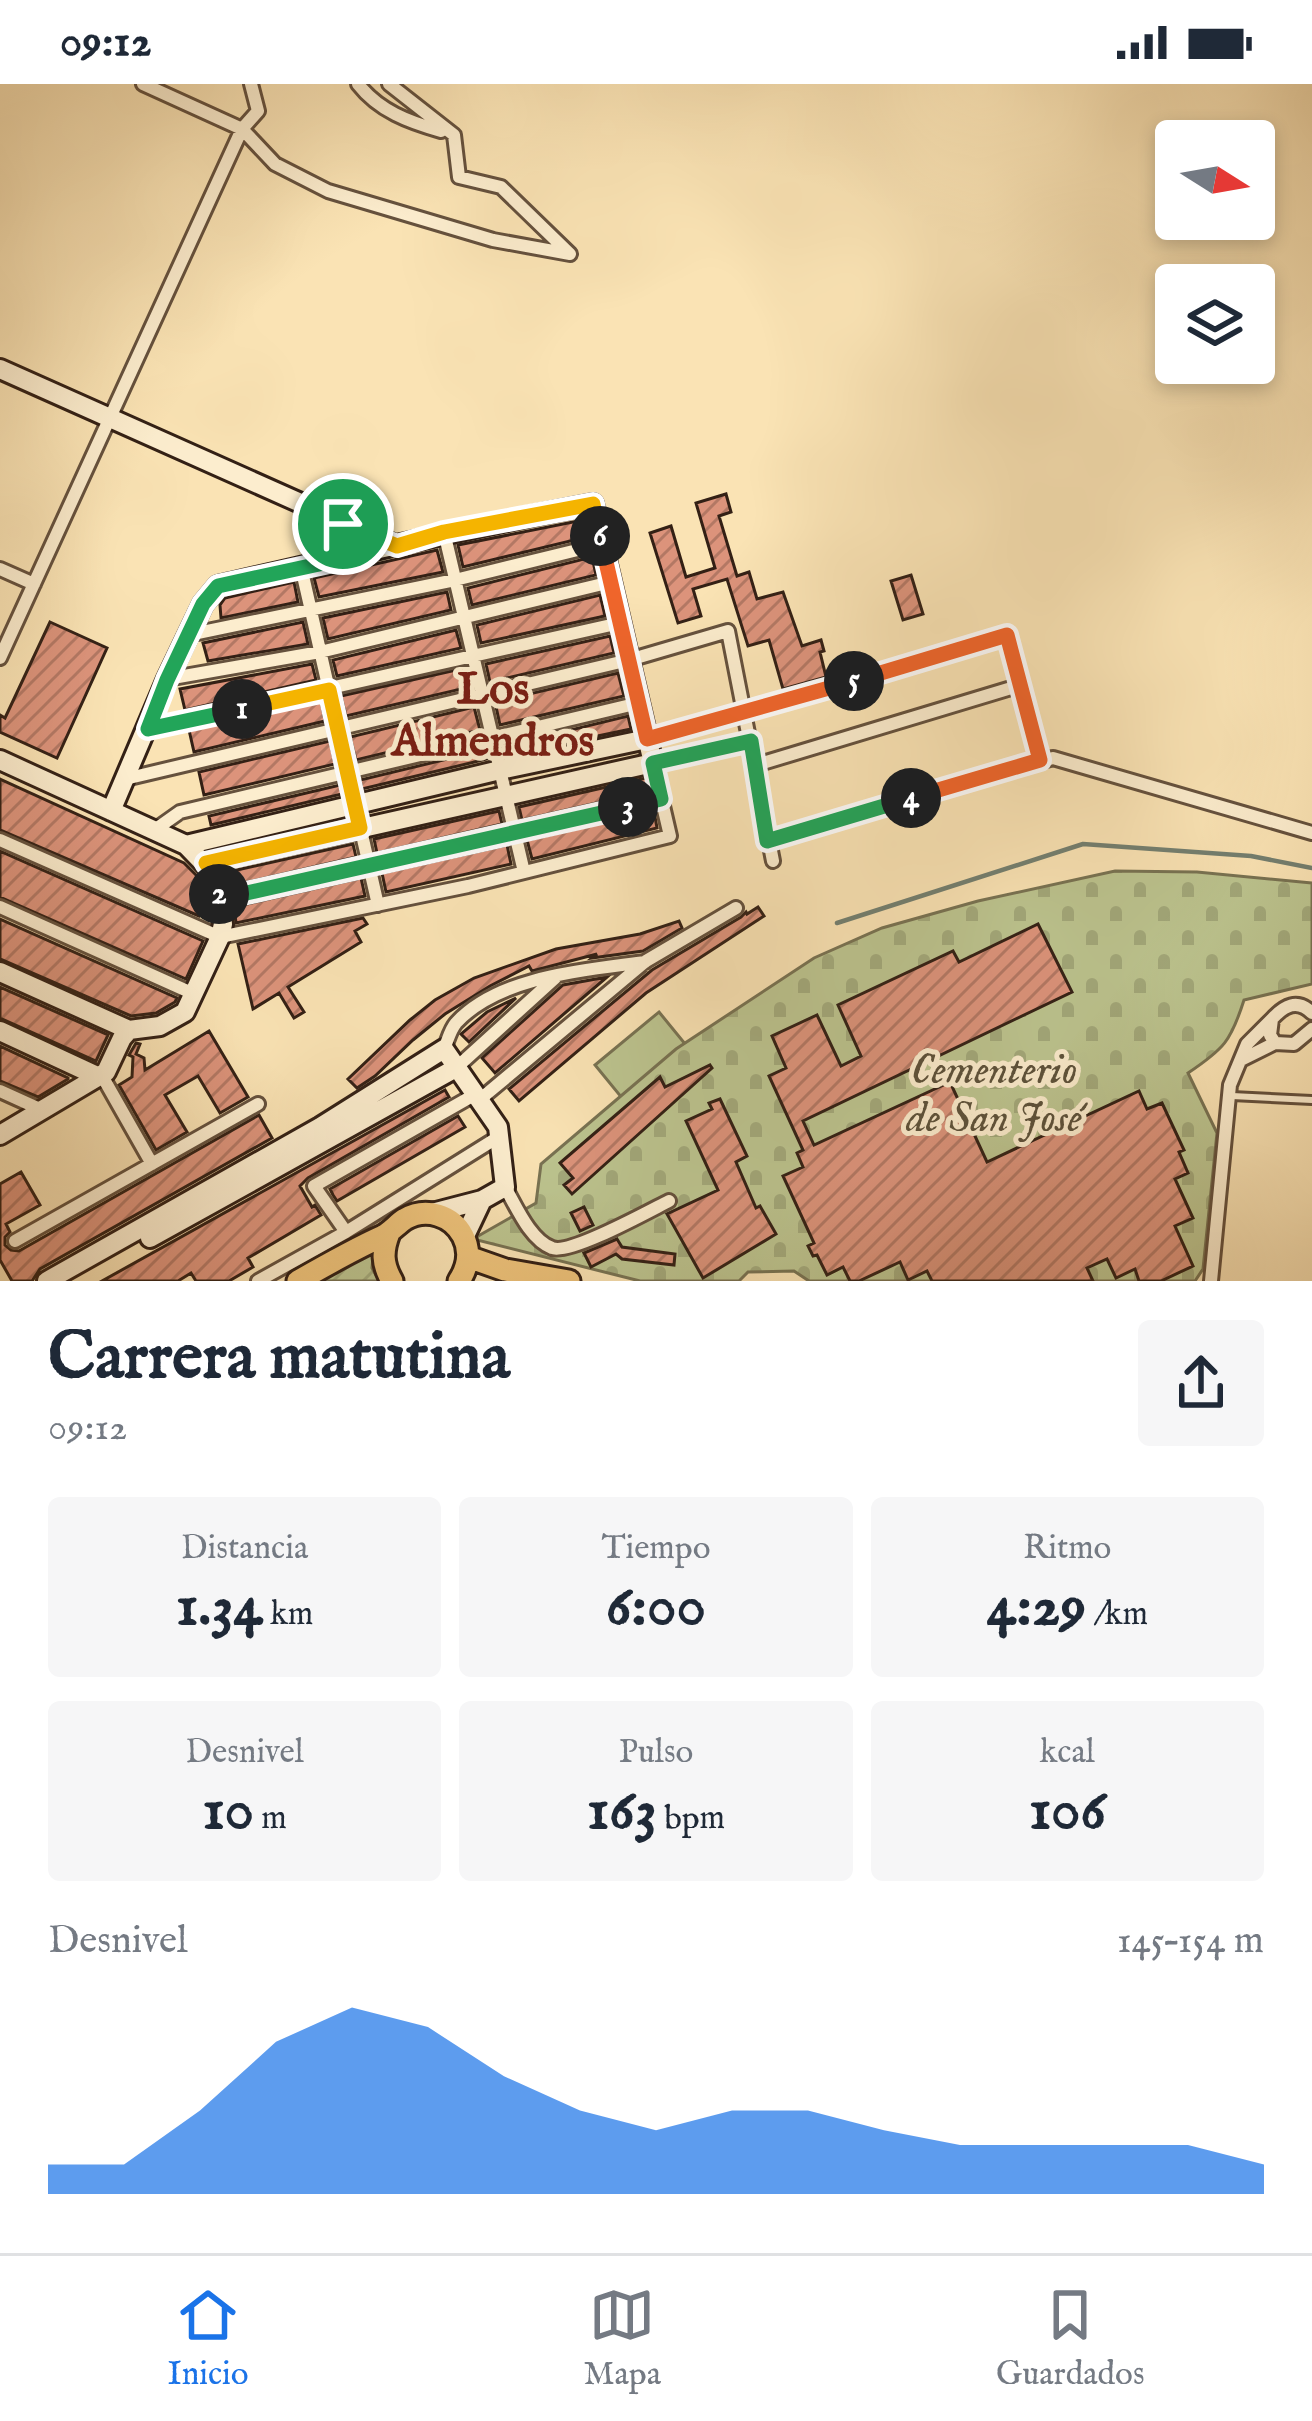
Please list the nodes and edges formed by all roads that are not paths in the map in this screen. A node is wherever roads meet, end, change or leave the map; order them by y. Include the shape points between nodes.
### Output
1 (142, 84) edge
2 (251, 84) edge
3 (358, 84) edge
4 (389, 84) edge
5 (242, 128) junction
6 (454, 135) junction
7 (0, 369) edge
8 (108, 417) junction
9 (343, 524) junction
10 (444, 532) junction
11 (602, 544) junction
12 (397, 546) junction
13 (347, 558) junction
14 (301, 567) junction
15 (0, 569) edge
16 (455, 580) junction
17 (611, 582) junction
18 (34, 584) junction
19 (311, 610) junction
20 (465, 620) junction
21 (620, 623) junction
22 (188, 635) junction
23 (320, 652) junction
24 (473, 656) junction
25 (0, 658) edge
26 (629, 660) junction
27 (167, 680) junction
28 (1021, 685) junction
29 (329, 690) junction
30 (482, 695) junction
31 (639, 703) junction
32 (745, 713) junction
33 (148, 729) junction
34 (338, 729) junction
35 (492, 736) junction
36 (647, 739) junction
37 (751, 741) junction
38 (0, 760) edge
39 (1040, 760) junction
40 (653, 763) junction
41 (756, 765) junction
42 (347, 770) junction
43 (500, 770) junction
44 (125, 779) junction
45 (506, 797) junction
46 (661, 799) junction
47 (355, 805) junction
48 (111, 811) junction
49 (360, 828) junction
50 (158, 833) junction
51 (514, 833) junction
52 (1312, 833) edge
53 (0, 839) edge
54 (767, 841) junction
55 (186, 845) junction
56 (772, 861) dead end
57 (206, 863) junction
58 (369, 865) junction
59 (524, 872) junction
60 (220, 899) junction
61 (378, 905) junction
62 (0, 907) edge
63 (736, 908) dead end
64 (220, 937) junction
65 (646, 962) junction
66 (0, 972) edge
67 (561, 974) junction
68 (194, 994) junction
69 (1312, 1001) edge
70 (1295, 1003) junction
71 (1312, 1012) edge
72 (1272, 1019) junction
73 (1312, 1029) edge
74 (129, 1030) junction
75 (0, 1031) edge
76 (1275, 1043) junction
77 (444, 1048) junction
78 (1240, 1060) junction
79 (456, 1068) junction
80 (99, 1075) junction
81 (0, 1091) edge
82 (1228, 1095) junction
83 (476, 1098) junction
84 (1312, 1100) edge
85 (258, 1103) dead end
86 (42, 1110) junction
87 (0, 1135) edge
88 (500, 1136) junction
89 (152, 1164) junction
90 (505, 1187) junction
91 (482, 1200) junction
92 (669, 1201) dead end
93 (432, 1213) junction
94 (346, 1232) junction
95 (389, 1233) junction
96 (15, 1241) dead end
97 (466, 1248) junction
98 (47, 1281) edge
99 (72, 1281) edge
100 (258, 1281) edge
101 (298, 1281) edge
102 (392, 1281) edge
103 (459, 1281) edge
104 (569, 1281) edge
105 (1211, 1281) edge

1 - 5 street
2 - 5 street via 259,111
3 - 6 street via 409,122
4 - 6 street
5 - 6 street via 275,164 328,191 570,254 501,188 459,177
5 - 8 street
7 - 8 street
8 - 9 street
8 - 18 street
9 - 12 street
9 - 13 street
10 - 11 street via 593,504
10 - 12 street
10 - 16 street
11 - 16 street
11 - 17 street
12 - 13 street
13 - 14 street
14 - 19 street
14 - 22 street via 218,586
15 - 18 street
16 - 19 street
16 - 20 street
17 - 20 street
17 - 21 street
18 - 25 street
19 - 22 street
19 - 23 street
20 - 23 street
20 - 24 street
21 - 24 street
21 - 26 street
22 - 27 street
23 - 27 street
23 - 29 street
24 - 29 street
24 - 30 street
26 - 30 street
26 - 31 street
26 - 32 street via 728,631
27 - 33 street
28 - 32 street via 1007,635
28 - 39 street
28 - 41 street
29 - 33 street
29 - 34 street
30 - 34 street
30 - 35 street
31 - 35 street
31 - 36 street
32 - 36 street
32 - 37 street
33 - 44 street
34 - 42 street
34 - 44 street
35 - 42 street
35 - 43 street
36 - 40 street
36 - 43 street
37 - 40 street
37 - 41 street
38 - 48 street
39 - 52 street
39 - 54 street
40 - 45 street
40 - 46 street
41 - 54 street
42 - 47 street
42 - 50 street via 180,812
43 - 45 street
43 - 47 street
44 - 48 street
45 - 49 street
45 - 51 street
46 - 51 street
46 - 59 street via 670,836
47 - 49 street
47 - 55 street
48 - 50 street
49 - 57 street
49 - 58 street
50 - 55 street
51 - 58 street
51 - 59 street
53 - 64 street
54 - 56 street
55 - 57 street
57 - 60 street
58 - 60 street
58 - 61 street
59 - 61 street
60 - 64 street
61 - 64 street
62 - 68 street
63 - 65 street
64 - 68 street
65 - 67 street
65 - 83 street
66 - 74 street
67 - 77 street via 486,999 453,1026
67 - 79 street
68 - 74 street via 184,1012 160,1026
69 - 70 street
70 - 71 street
70 - 72 street
72 - 76 street
72 - 78 street
73 - 76 street via 1294,1044
74 - 80 street
75 - 80 street
76 - 78 street
77 - 79 street
77 - 98 street
78 - 82 street
79 - 83 street
79 - 99 street
80 - 86 street
80 - 89 street
81 - 86 street
82 - 84 lane
82 - 105 street
83 - 88 street
83 - 94 street via 314,1186
85 - 89 street
86 - 87 street
88 - 90 street
88 - 94 street
89 - 96 street
90 - 91 street
90 - 92 street via 532,1231 560,1250
91 - 93 street
91 - 97 street
93 - 95 main road via 400,1221
93 - 97 main road via 457,1226
94 - 100 street
95 - 101 main road
95 - 102 main road via 383,1264
97 - 103 main road
97 - 104 main road via 505,1270

